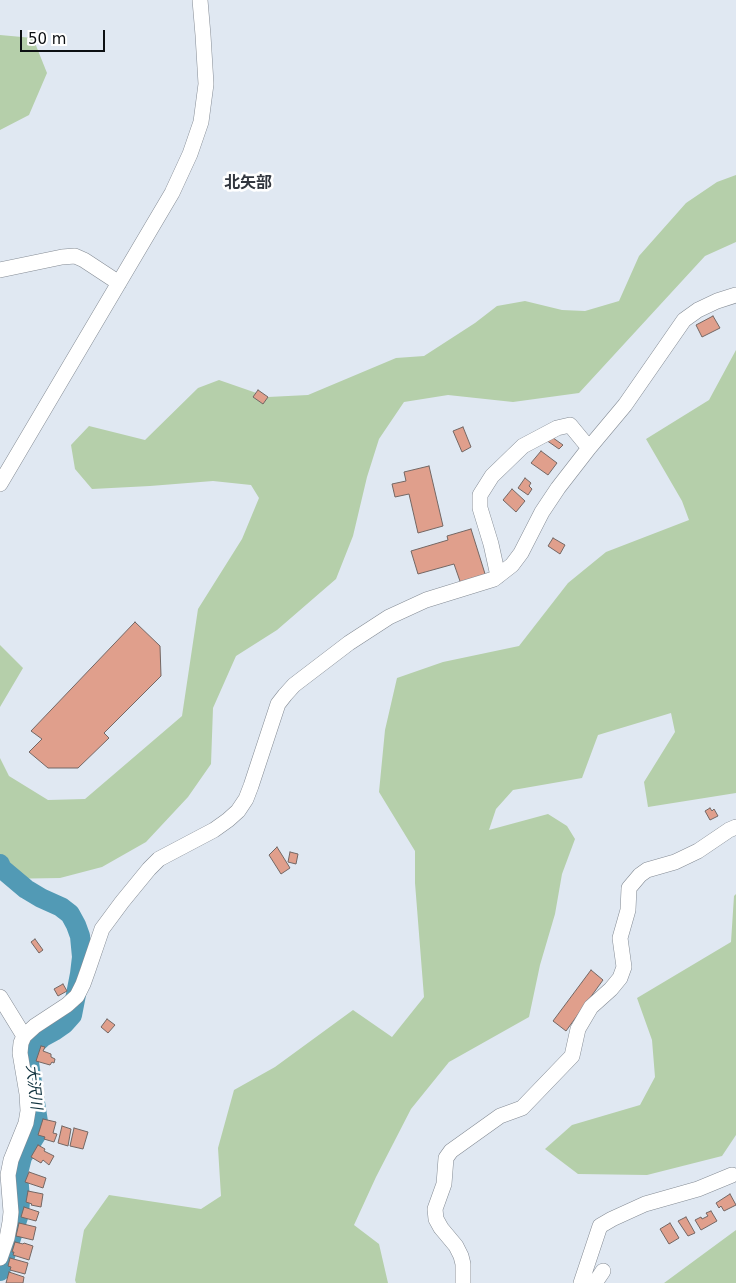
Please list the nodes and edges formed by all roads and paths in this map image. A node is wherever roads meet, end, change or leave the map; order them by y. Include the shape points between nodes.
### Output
1 (200, 0) edge
2 (0, 270) edge
3 (119, 283) junction
4 (736, 295) edge
5 (589, 448) junction
6 (0, 484) edge
7 (498, 576) junction
8 (736, 827) edge
9 (0, 997) edge
10 (24, 1036) junction
11 (732, 1175) dead end
12 (0, 1258) edge
13 (463, 1283) edge
14 (581, 1283) edge

1 - 3 street via 206,84 201,122 172,193
2 - 3 street via 75,256
3 - 6 street
4 - 5 street via 698,310 684,320 625,405
5 - 7 street via 542,512 521,553
5 - 7 street via 570,425 557,428 523,446 492,476 480,496 480,508
7 - 10 street via 426,600 389,617 349,642 284,694 246,799 238,811 214,830 159,860 150,869 102,929 77,996
8 - 13 street via 698,851 640,875 629,888 628,910 620,938 624,967 620,978 587,1014 578,1029 572,1056 522,1108 500,1116 446,1158 444,1184 435,1209 436,1219 461,1256
9 - 10 street
10 - 12 street via 20,1053 28,1111 8,1175 11,1212
11 - 14 street via 698,1189 645,1204 600,1226

